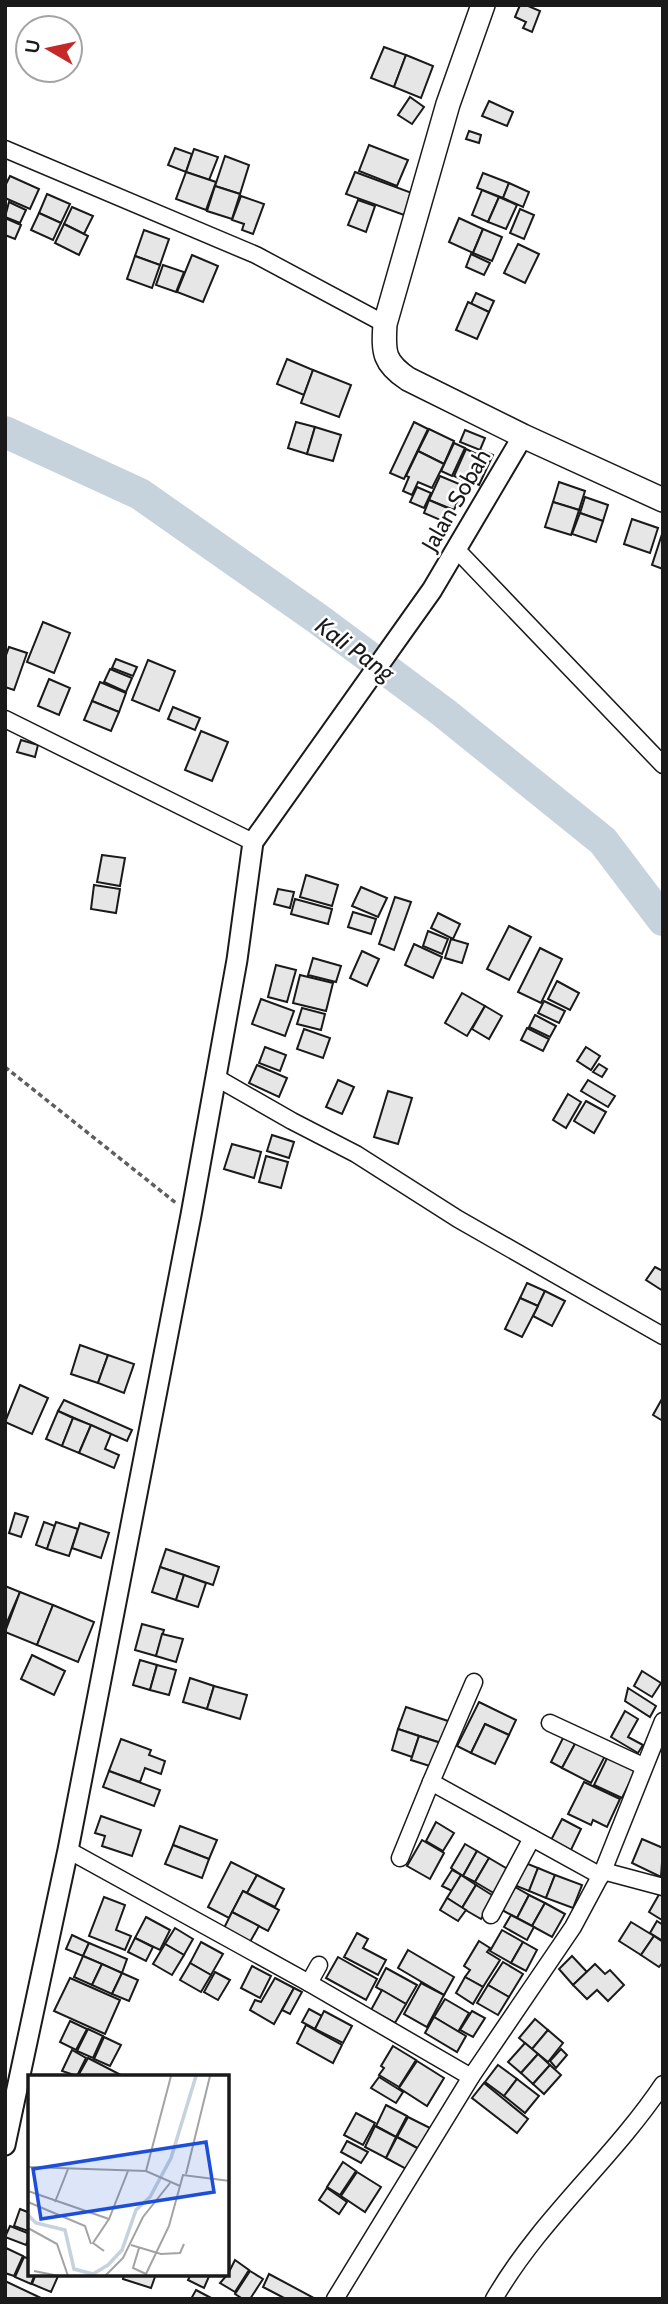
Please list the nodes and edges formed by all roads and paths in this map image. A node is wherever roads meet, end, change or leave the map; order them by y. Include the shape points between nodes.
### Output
1 (483, 5) edge
2 (5, 149) edge
3 (384, 324) junction
4 (523, 436) junction
5 (663, 500) edge
6 (456, 549) junction
7 (5, 719) edge
8 (663, 765) edge
9 (253, 842) junction
10 (5, 1067) edge
11 (217, 1078) junction
12 (191, 1215) junction
13 (663, 1336) edge
14 (474, 1682) dead end
15 (663, 1721) edge
16 (550, 1723) dead end
17 (643, 1766) junction
18 (431, 1782) junction
19 (532, 1838) junction
20 (68, 1850) junction
21 (400, 1858) dead end
22 (602, 1874) junction
23 (663, 1887) edge
24 (491, 1915) dead end
25 (319, 1965) dead end
26 (309, 1983) junction
27 (471, 2077) junction
28 (663, 2084) edge
29 (5, 2145) edge
30 (335, 2299) edge
31 (494, 2299) edge

1 - 3 main road via 448,104
2 - 3 street via 256,255
3 - 4 main road via 384,351 395,370
4 - 5 main road
4 - 6 street, Jalan Sobah
6 - 8 street
6 - 9 street, Jalan Sobah via 432,590
7 - 9 street
9 - 11 street
10 - 12 path
11 - 12 street
11 - 13 street via 356,1154 458,1219
12 - 20 street
14 - 18 street
15 - 17 street
16 - 17 street
17 - 22 street
18 - 19 street
18 - 21 street
19 - 22 street
19 - 24 street
20 - 26 street
20 - 29 street
22 - 23 street
22 - 27 street via 573,1927
25 - 26 street
26 - 27 street
27 - 30 street
28 - 31 street via 548,2222

